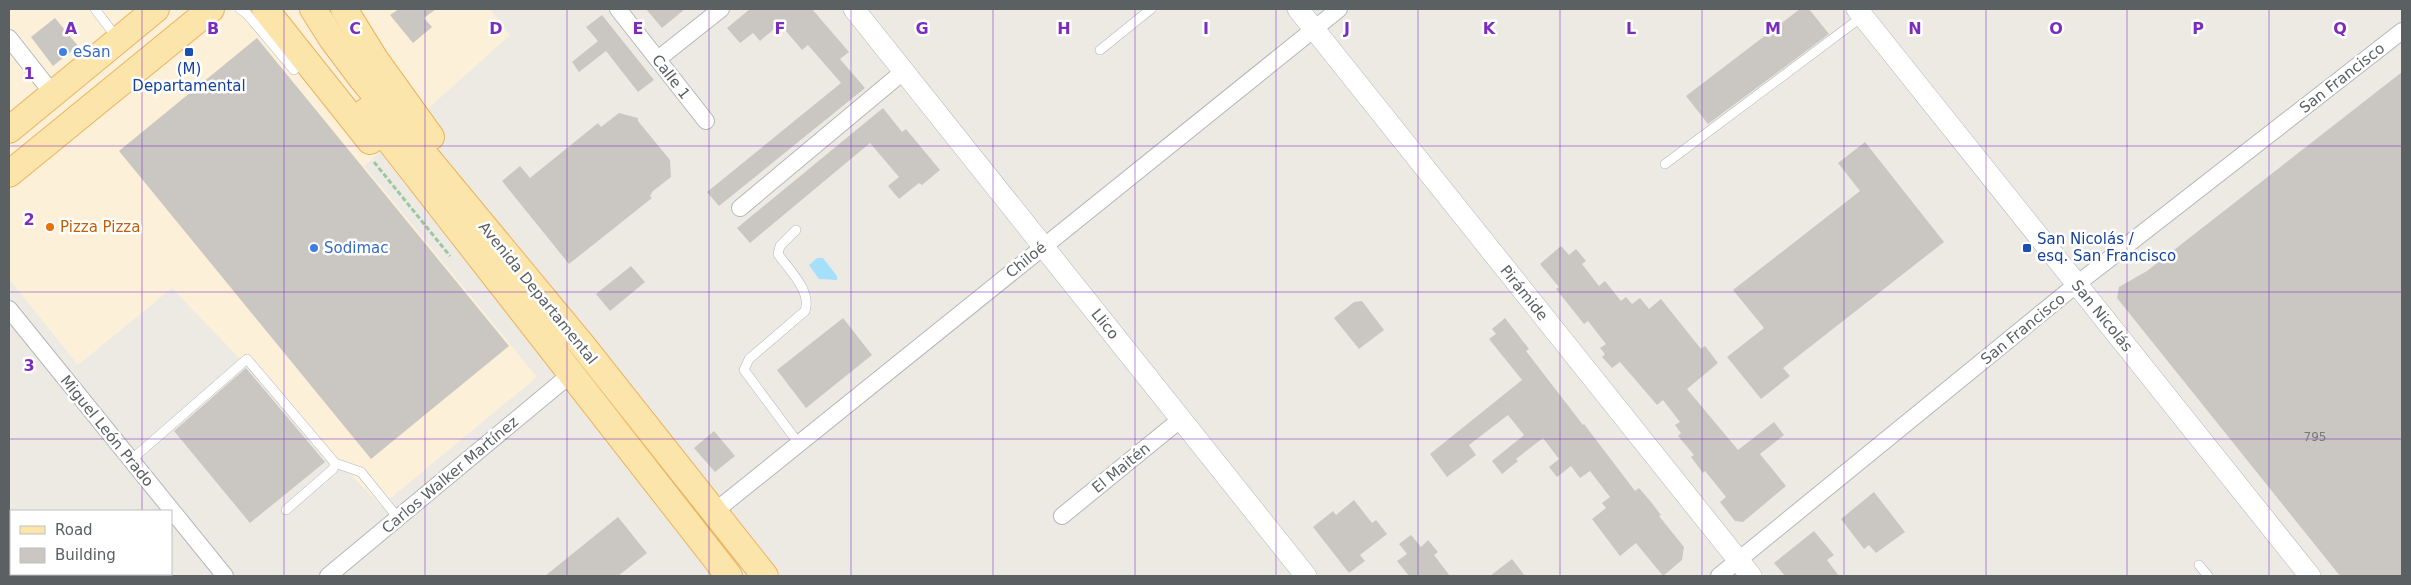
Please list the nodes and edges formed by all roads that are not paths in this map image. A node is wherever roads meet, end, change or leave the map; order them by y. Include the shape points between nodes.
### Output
1 (95, 9) edge
2 (156, 9) edge
3 (211, 9) edge
4 (240, 9) edge
5 (265, 9) edge
6 (293, 9) edge
7 (313, 9) edge
8 (344, 9) edge
9 (618, 9) edge
10 (721, 9) edge
11 (854, 9) edge
12 (1151, 9) edge
13 (1298, 9) edge
14 (1338, 9) edge
15 (1860, 12) edge
16 (1314, 29) junction
17 (2402, 31) edge
18 (9, 38) edge
19 (118, 40) junction
20 (1100, 50) dead end
21 (658, 59) junction
22 (294, 70) dead end
23 (904, 71) junction
24 (53, 94) junction
25 (706, 122) dead end
26 (9, 130) edge
27 (1665, 164) dead end
28 (9, 174) edge
29 (740, 208) dead end
30 (796, 230) dead end
31 (1043, 246) junction
32 (2077, 284) junction
33 (9, 309) edge
34 (583, 346) junction
35 (554, 351) junction
36 (571, 374) junction
37 (1181, 419) junction
38 (799, 444) junction
39 (131, 460) junction
40 (335, 463) junction
41 (172, 510) edge
42 (286, 510) dead end
43 (172, 511) edge
44 (714, 512) junction
45 (1062, 516) dead end
46 (398, 518) junction
47 (2199, 565) dead end
48 (1744, 569) edge
49 (225, 576) edge
50 (328, 576) edge
51 (728, 576) edge
52 (764, 576) edge
53 (1306, 576) edge
54 (1719, 576) edge
55 (2208, 576) edge
56 (2310, 576) edge

1 - 19 lane
2 - 19 main road
3 - 28 main road
4 - 22 lane
5 - 35 main road via 482,281
6 - 35 main road, Avenida Departamental via 323,56
7 - 34 main road, Avenida Departamental via 362,79
8 - 34 main road via 375,59 454,170 530,268
9 - 21 street, Calle 1
10 - 21 street
11 - 23 street, Llico
12 - 20 lane
13 - 16 street, Pirámide
14 - 16 street, Chiloé
15 - 27 lane
15 - 32 street, San Nicolás
16 - 31 street, Chiloé
16 - 48 street, Pirámide
17 - 32 street, San Francisco
18 - 24 street
19 - 24 main road
21 - 25 street, Calle 1
23 - 29 street
23 - 31 street, Llico
24 - 26 main road
30 - 38 lane via 780,246 778,254 805,292 808,302 805,311 749,359 744,370
31 - 37 street, Llico
31 - 38 street, Chiloé
32 - 48 street, San Francisco
32 - 56 street, San Nicolás
33 - 39 street, Miguel León Prado
34 - 44 main road, Avenida Departamental
35 - 36 main road, Avenida Departamental
36 - 46 street, Carlos Walker Martínez
36 - 51 main road, Avenida Departamental
37 - 45 street, El Maitén
37 - 53 street, Llico
38 - 44 street, Chiloé
39 - 40 lane via 247,359
39 - 41 street, Miguel León Prado
40 - 42 lane via 333,469
40 - 46 lane via 361,472
43 - 49 street, Miguel León Prado
44 - 52 main road, Avenida Departamental
46 - 50 street, Carlos Walker Martínez
47 - 55 lane
48 - 54 street, San Francisco

